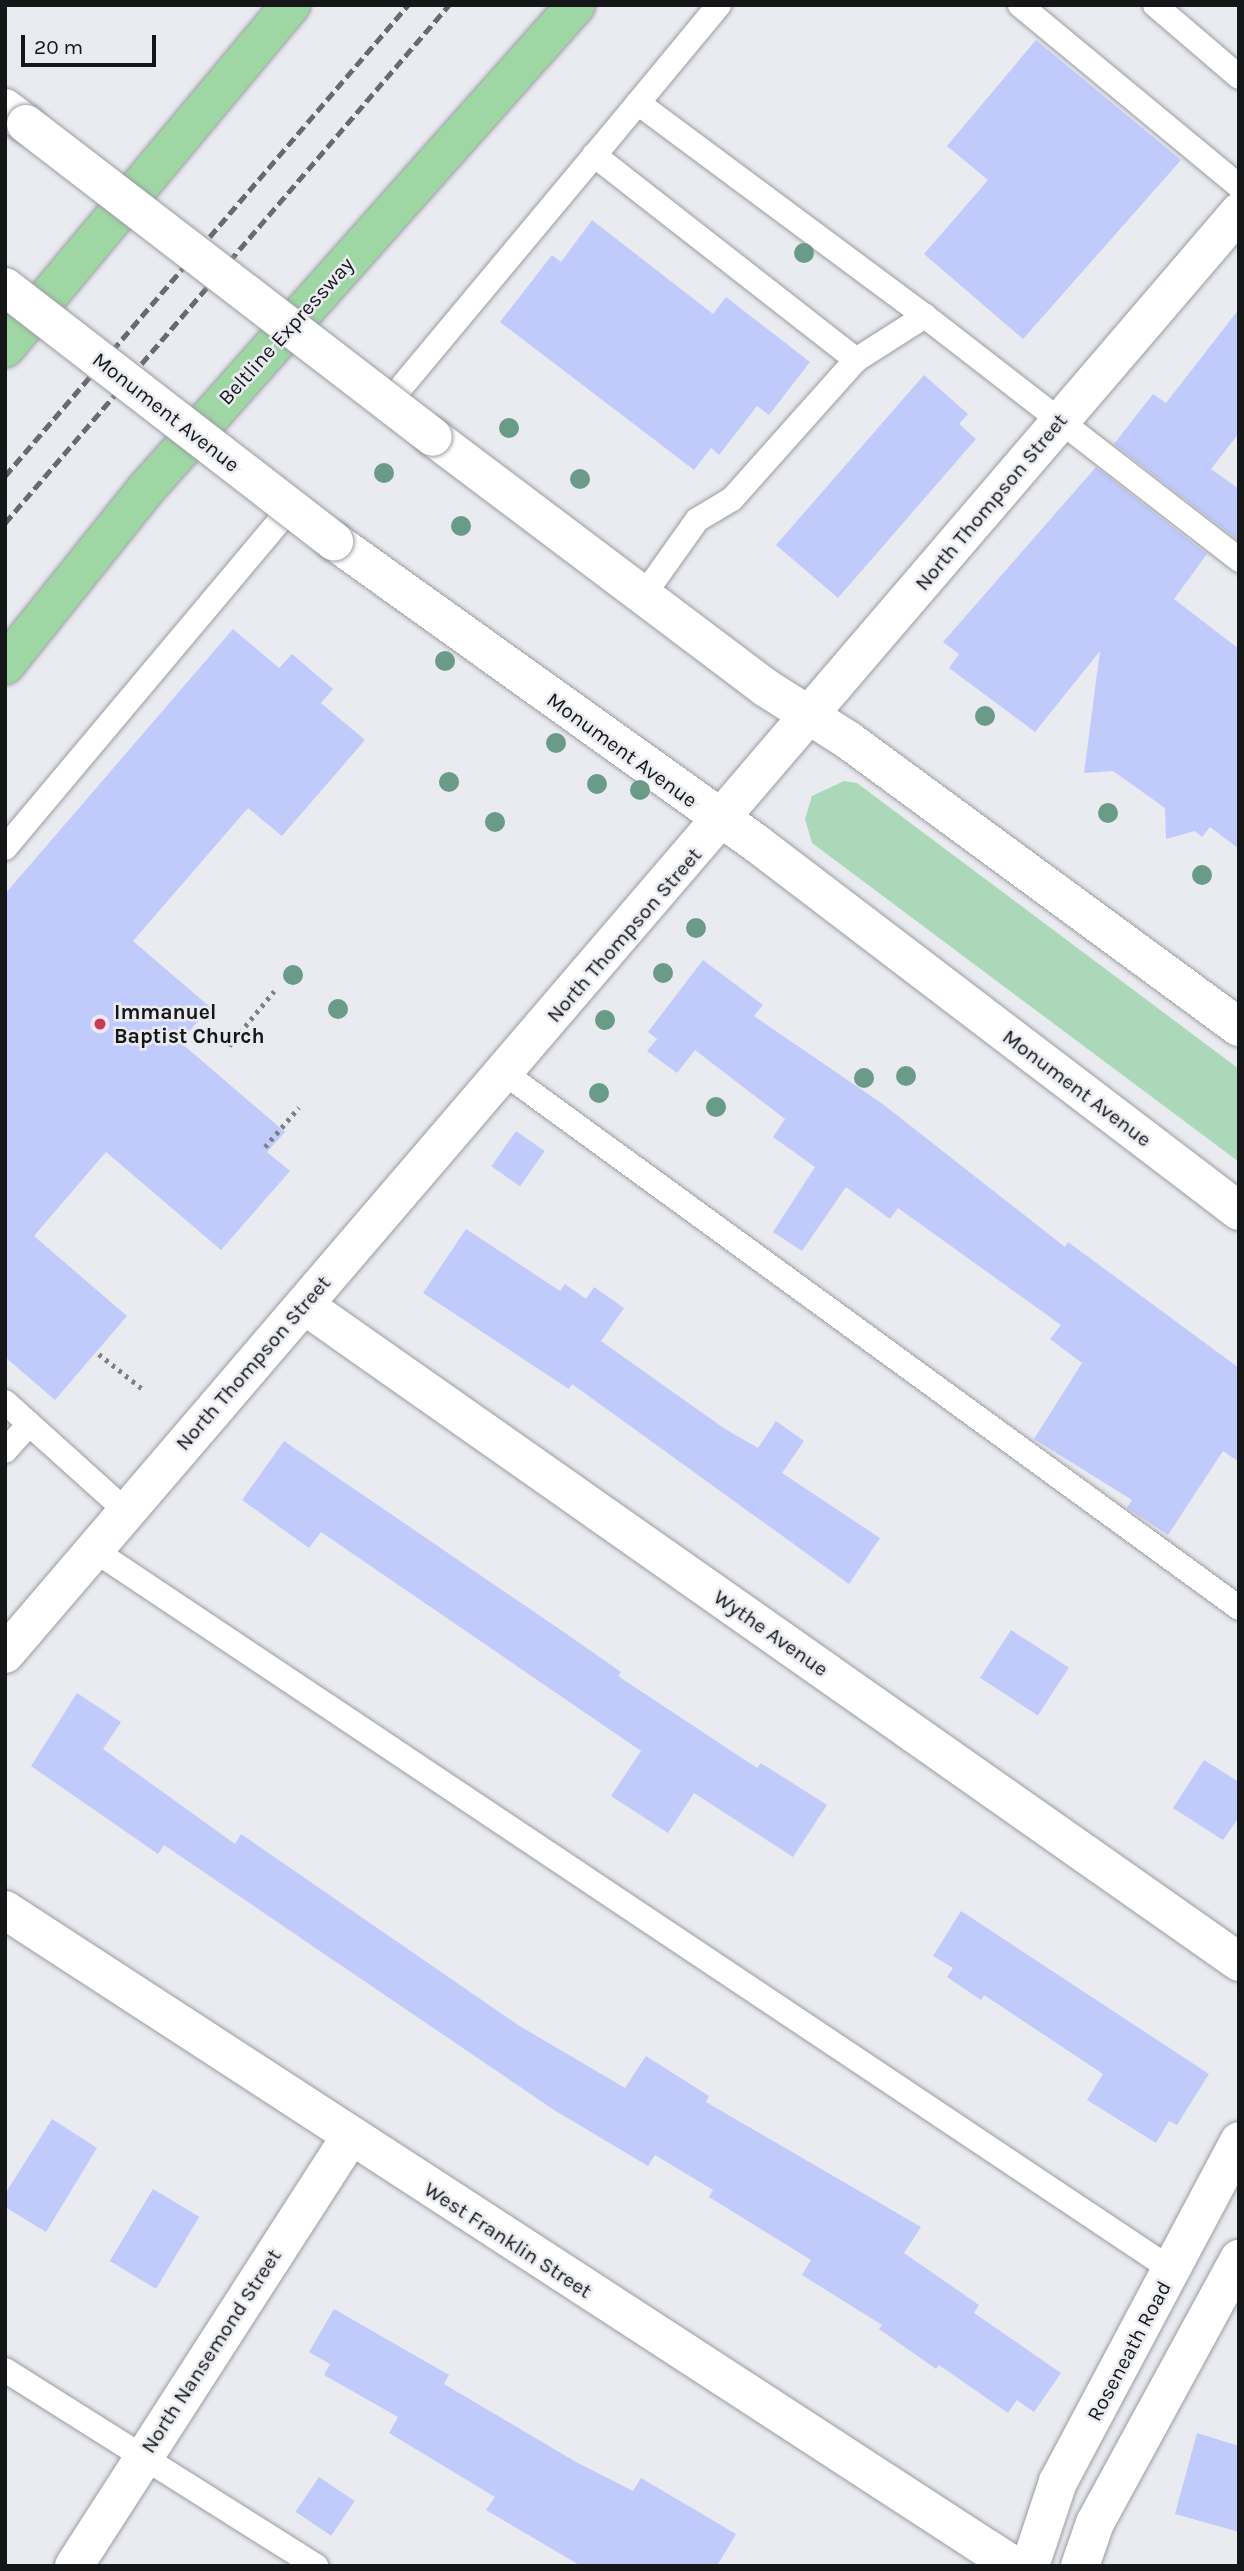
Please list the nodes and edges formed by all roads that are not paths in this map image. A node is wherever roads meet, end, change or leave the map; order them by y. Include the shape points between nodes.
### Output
1 (291, 5) edge
2 (576, 5) edge
3 (719, 5) edge
4 (1020, 5) edge
5 (1155, 5) edge
6 (1239, 77) edge
7 (638, 103) junction
8 (15, 116) edge
9 (594, 155) junction
10 (1239, 186) edge
11 (1239, 212) edge
12 (5, 287) edge
13 (925, 316) junction
14 (5, 348) edge
15 (856, 360) junction
16 (388, 403) junction
17 (1058, 421) junction
18 (290, 508) junction
19 (1239, 560) edge
20 (643, 596) junction
21 (5, 665) edge
22 (811, 716) junction
23 (723, 821) junction
24 (5, 848) edge
25 (1239, 1027) edge
26 (503, 1072) junction
27 (1239, 1211) edge
28 (303, 1305) junction
29 (5, 1402) edge
30 (29, 1424) junction
31 (5, 1451) edge
32 (126, 1511) junction
33 (94, 1550) junction
34 (1239, 1608) edge
35 (5, 1654) edge
36 (5, 1910) edge
37 (1239, 1962) edge
38 (350, 2137) junction
39 (1239, 2141) edge
40 (1239, 2259) edge
41 (1172, 2270) junction
42 (5, 2370) edge
43 (144, 2456) junction
44 (74, 2566) edge
45 (316, 2566) edge
46 (1014, 2566) edge
47 (1030, 2566) edge
48 (1080, 2566) edge

1 - 14 highway
2 - 21 highway, Beltline Expressway via 146,489
3 - 7 lane
4 - 10 lane
5 - 6 lane
7 - 9 lane
7 - 13 lane
8 - 16 street, bridge
9 - 15 lane
9 - 16 lane
11 - 17 street, North Thompson Street
12 - 18 street, Monument Avenue, bridge
13 - 15 lane
13 - 17 lane
15 - 20 lane via 732,499 697,520
16 - 20 street, bridge
17 - 19 lane
17 - 22 street, North Thompson Street
18 - 23 street, Monument Avenue, bridge
18 - 24 lane
20 - 22 street
22 - 23 street, North Thompson Street
22 - 25 street
23 - 26 street, North Thompson Street
23 - 27 street, Monument Avenue
26 - 28 street, North Thompson Street
26 - 34 lane
28 - 32 street, North Thompson Street
28 - 37 street, Wythe Avenue
29 - 30 lane
30 - 31 lane
30 - 32 lane
32 - 33 street, North Thompson Street
33 - 35 street, North Thompson Street
33 - 41 lane
36 - 38 street, West Franklin Street
38 - 43 street, North Nansemond Street
38 - 46 street, West Franklin Street
39 - 41 street, Roseneath Road
40 - 48 street via 1096,2523
41 - 47 street, Roseneath Road via 1058,2483
42 - 43 lane
43 - 44 street, North Nansemond Street
43 - 45 lane

